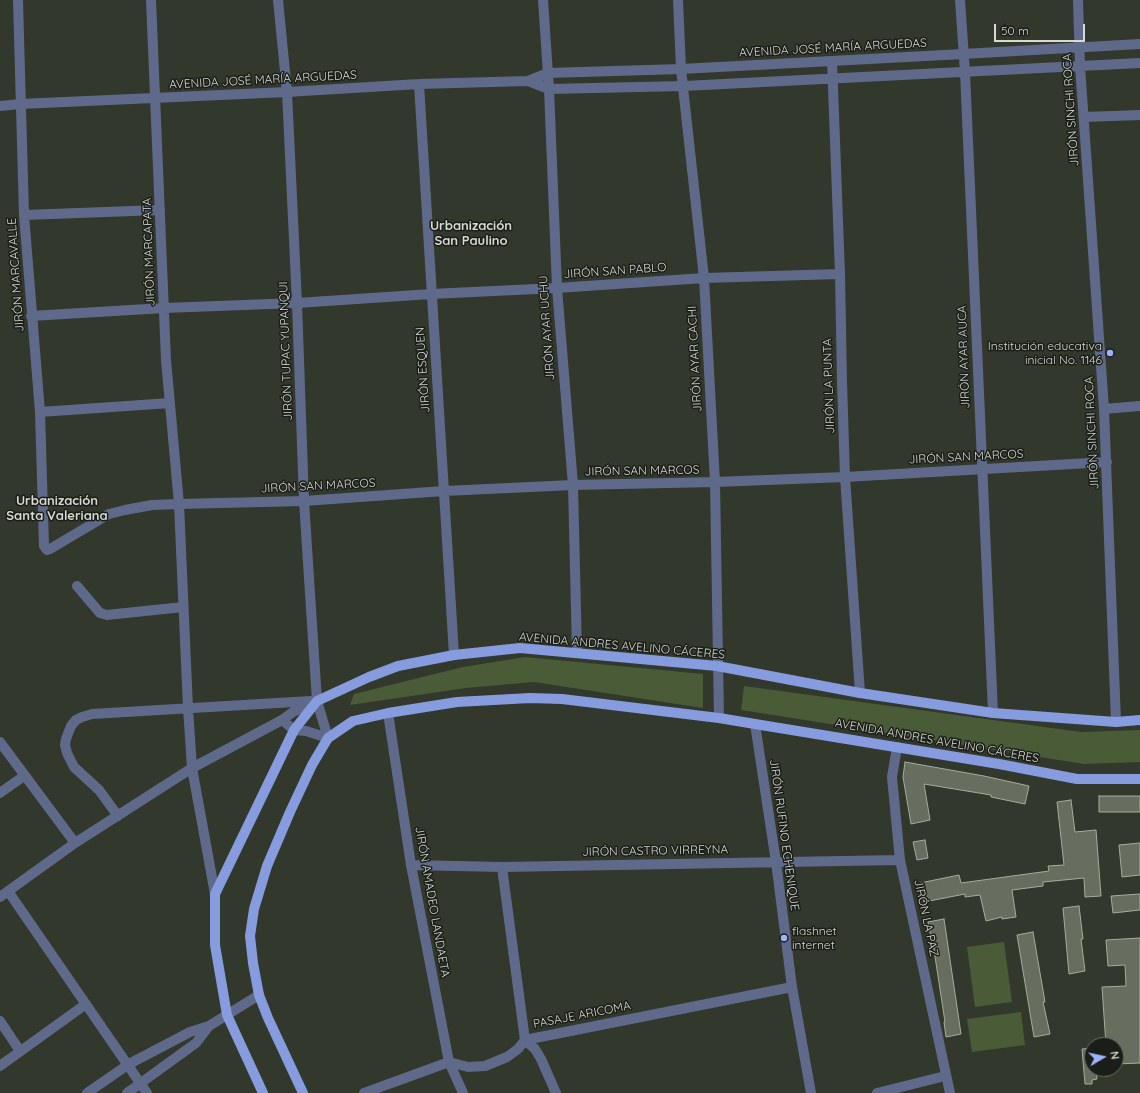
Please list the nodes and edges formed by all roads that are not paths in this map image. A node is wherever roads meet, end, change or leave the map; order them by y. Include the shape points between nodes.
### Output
1 (18, 0) edge
2 (151, 0) edge
3 (278, 0) edge
4 (543, 0) edge
5 (678, 0) edge
6 (960, 0) edge
7 (1078, 0) edge
8 (1140, 44) edge
9 (1080, 46) junction
10 (963, 54) junction
11 (832, 61) junction
12 (1140, 63) edge
13 (1080, 66) junction
14 (681, 68) junction
15 (965, 72) junction
16 (548, 73) junction
17 (832, 78) junction
18 (528, 81) junction
19 (419, 84) junction
20 (684, 86) junction
21 (549, 89) junction
22 (287, 92) junction
23 (156, 99) junction
24 (20, 104) junction
25 (0, 106) edge
26 (1140, 115) edge
27 (1084, 118) junction
28 (160, 210) junction
29 (24, 215) junction
30 (840, 274) junction
31 (704, 278) junction
32 (557, 288) junction
33 (431, 294) junction
34 (297, 303) junction
35 (164, 308) junction
36 (31, 316) junction
37 (170, 403) junction
38 (1140, 406) edge
39 (1104, 408) junction
40 (40, 412) junction
41 (1107, 462) junction
42 (982, 470) junction
43 (845, 476) junction
44 (715, 482) junction
45 (573, 485) junction
46 (444, 491) junction
47 (304, 501) junction
48 (179, 504) junction
49 (45, 548) joint
50 (77, 586) dead end
51 (183, 606) junction
52 (577, 653) junction
53 (454, 655) junction
54 (717, 666) junction
55 (860, 693) junction
56 (318, 700) junction
57 (188, 708) junction
58 (388, 713) junction
59 (993, 713) junction
60 (719, 718) junction
61 (282, 720) junction
62 (1140, 720) edge
63 (1116, 722) junction
64 (755, 724) junction
65 (294, 730) junction
66 (328, 738) junction
67 (0, 742) edge
68 (897, 747) junction
69 (192, 768) junction
70 (24, 776) junction
71 (1140, 779) edge
72 (0, 793) edge
73 (118, 816) junction
74 (75, 843) junction
75 (900, 860) junction
76 (776, 862) junction
77 (411, 865) junction
78 (502, 867) junction
79 (4, 894) edge
80 (216, 894) junction
81 (792, 987) junction
82 (259, 995) junction
83 (86, 1004) junction
84 (227, 1015) junction
85 (0, 1021) edge
86 (209, 1026) junction
87 (525, 1040) junction
88 (20, 1052) junction
89 (449, 1062) junction
90 (129, 1064) junction
91 (0, 1066) edge
92 (945, 1076) junction
93 (141, 1083) junction
94 (87, 1093) edge
95 (127, 1093) edge
96 (148, 1093) edge
97 (263, 1093) edge
98 (303, 1093) edge
99 (364, 1093) edge
100 (463, 1093) edge
101 (556, 1093) edge
102 (811, 1093) edge
103 (876, 1093) edge
104 (950, 1093) edge

1 - 24 street, JIRÓN MARCAVALLE
2 - 23 street, JIRÓN MARCAPATA
3 - 22 street, JIRÓN TUPAC YUPANQUI
4 - 16 street, JIRÓN AYAR UCHU
5 - 14 street, JIRÓN AYAR CACHI
6 - 10 street, JIRÓN AYAR AUCA
7 - 9 street, JIRÓN SINCHI ROCA
8 - 9 street, AVENIDA JOSÉ MARÍA ARGUEDAS
9 - 10 street, AVENIDA JOSÉ MARÍA ARGUEDAS
9 - 13 street, JIRÓN SINCHI ROCA
10 - 11 street, AVENIDA JOSÉ MARÍA ARGUEDAS
10 - 15 street, JIRÓN AYAR AUCA
11 - 14 street, AVENIDA JOSÉ MARÍA ARGUEDAS
11 - 17 street, JIRÓN LA PUNTA
12 - 13 street, AVENIDA JOSÉ MARÍA ARGUEDAS
13 - 15 street, AVENIDA JOSÉ MARÍA ARGUEDAS
13 - 27 street, JIRÓN SINCHI ROCA
14 - 16 street, AVENIDA JOSÉ MARÍA ARGUEDAS
14 - 20 street, JIRÓN AYAR CACHI
15 - 17 street, AVENIDA JOSÉ MARÍA ARGUEDAS
15 - 42 street, JIRÓN AYAR AUCA
16 - 18 street, AVENIDA JOSÉ MARÍA ARGUEDAS
16 - 21 street, JIRÓN AYAR UCHU
17 - 20 street, AVENIDA JOSÉ MARÍA ARGUEDAS
17 - 30 street, JIRÓN LA PUNTA
18 - 19 street, AVENIDA JOSÉ MARÍA ARGUEDAS
18 - 21 street, AVENIDA JOSÉ MARÍA ARGUEDAS
19 - 22 street, AVENIDA JOSÉ MARÍA ARGUEDAS
19 - 33 street, JIRÓN ESQUEN
20 - 21 street, AVENIDA JOSÉ MARÍA ARGUEDAS
20 - 31 street, JIRÓN AYAR CACHI
21 - 32 street, JIRÓN AYAR UCHU
22 - 23 street, AVENIDA JOSÉ MARÍA ARGUEDAS
22 - 34 street, JIRÓN TUPAC YUPANQUI
23 - 24 street, AVENIDA JOSÉ MARÍA ARGUEDAS
23 - 28 street, JIRÓN MARCAPATA
24 - 25 street, AVENIDA JOSÉ MARÍA ARGUEDAS
24 - 29 street, JIRÓN MARCAVALLE
26 - 27 street
27 - 39 street, JIRÓN SINCHI ROCA
28 - 29 street
28 - 35 street, JIRÓN MARCAPATA
29 - 36 street, JIRÓN MARCAVALLE
30 - 31 street, JIRÓN SAN PABLO
30 - 43 street, JIRÓN LA PUNTA
31 - 32 street, JIRÓN SAN PABLO
31 - 44 street, JIRÓN AYAR CACHI
32 - 33 street, JIRÓN SAN PABLO
32 - 45 street, JIRÓN AYAR UCHU
33 - 34 street, JIRÓN SAN PABLO
33 - 46 street, JIRÓN ESQUEN
34 - 35 street, JIRÓN SAN PABLO
34 - 47 street, JIRÓN TUPAC YUPANQUI
35 - 36 street, JIRÓN SAN PABLO
35 - 37 street, JIRÓN MARCAPATA
36 - 40 street, JIRÓN MARCAVALLE
37 - 40 street
37 - 48 street, JIRÓN MARCAPATA
38 - 39 street
39 - 41 street, JIRÓN SINCHI ROCA
40 - 49 street, JIRÓN MARCAVALLE
41 - 42 street, JIRÓN SAN MARCOS
41 - 63 street, JIRÓN SINCHI ROCA
42 - 43 street, JIRÓN SAN MARCOS
42 - 59 street, JIRÓN AYAR AUCA
43 - 44 street, JIRÓN SAN MARCOS
43 - 55 street, JIRÓN LA PUNTA
44 - 45 street, JIRÓN SAN MARCOS
44 - 54 street, JIRÓN AYAR CACHI
45 - 46 street, JIRÓN SAN MARCOS
45 - 52 street, JIRÓN AYAR UCHU
46 - 47 street, JIRÓN SAN MARCOS
46 - 53 street, JIRÓN ESQUEN
47 - 48 street, JIRÓN SAN MARCOS
47 - 56 street, JIRÓN TUPAC YUPANQUI
48 - 49 street, JIRÓN SAN MARCOS via 145,506 109,514 50,550
48 - 51 street, JIRÓN MARCAPATA
50 - 51 street via 100,613 107,615
51 - 57 street, JIRÓN MARCAPATA
52 - 53 main road, AVENIDA ANDRES AVELINO CÁCERES via 520,648
52 - 54 main road, AVENIDA ANDRES AVELINO CÁCERES
53 - 56 main road, AVENIDA ANDRES AVELINO CÁCERES via 398,666
54 - 55 main road, AVENIDA ANDRES AVELINO CÁCERES
54 - 60 street, JIRÓN AYAR CACHI
55 - 59 main road, AVENIDA ANDRES AVELINO CÁCERES
56 - 57 street
56 - 61 street
56 - 65 main road, AVENIDA ANDRES AVELINO CÁCERES
56 - 66 street, JIRÓN TUPAC YUPANQUI
57 - 69 street, JIRÓN MARCAPATA
57 - 73 street via 92,714 76,720 71,726 65,745 74,767 99,790
58 - 60 main road, AVENIDA ANDRES AVELINO CÁCERES via 457,702 530,698 562,699
58 - 66 main road, AVENIDA ANDRES AVELINO CÁCERES via 353,721
58 - 77 street, JIRÓN AMADEO LANDAETA
59 - 63 main road, AVENIDA ANDRES AVELINO CÁCERES
60 - 64 main road, AVENIDA ANDRES AVELINO CÁCERES
61 - 65 street
61 - 69 street
62 - 63 main road, AVENIDA ANDRES AVELINO CÁCERES
64 - 68 main road, AVENIDA ANDRES AVELINO CÁCERES
64 - 76 street, JIRÓN RUFINO ECHENIQUE
65 - 66 street
65 - 80 main road, AVENIDA ANDRES AVELINO CÁCERES
66 - 82 main road, AVENIDA ANDRES AVELINO CÁCERES via 290,812 267,866 254,909 250,936
67 - 70 street
68 - 71 main road, AVENIDA ANDRES AVELINO CÁCERES via 1077,779
68 - 75 street, JIRÓN LA PAZ via 892,777
69 - 73 street
69 - 80 street, JIRÓN MARCAPATA
70 - 72 street
70 - 74 street
73 - 74 street
74 - 79 street
75 - 76 street, JIRÓN CASTRO VIRREYNA
75 - 92 street, JIRÓN LA PAZ
76 - 78 street, JIRÓN CASTRO VIRREYNA
76 - 81 street, JIRÓN RUFINO ECHENIQUE
77 - 78 street, JIRÓN CASTRO VIRREYNA
77 - 89 street, JIRÓN AMADEO LANDAETA
78 - 87 street
79 - 83 street
80 - 84 main road, AVENIDA ANDRES AVELINO CÁCERES via 215,945
81 - 87 street, PASAJE ARICOMA
81 - 102 street, JIRÓN RUFINO ECHENIQUE
82 - 84 street
82 - 98 main road, AVENIDA ANDRES AVELINO CÁCERES
83 - 88 street
83 - 90 street
84 - 86 street
84 - 97 main road, AVENIDA ANDRES AVELINO CÁCERES
85 - 88 street
86 - 90 street via 190,1032
86 - 93 street via 196,1043
87 - 89 street, PASAJE ARICOMA via 507,1057 485,1066 468,1067
87 - 101 street via 541,1059
88 - 91 street
89 - 99 street
89 - 100 street, JIRÓN AMADEO LANDAETA
90 - 93 street
90 - 94 street
92 - 103 street
92 - 104 street, JIRÓN LA PAZ
93 - 95 street
93 - 96 street

